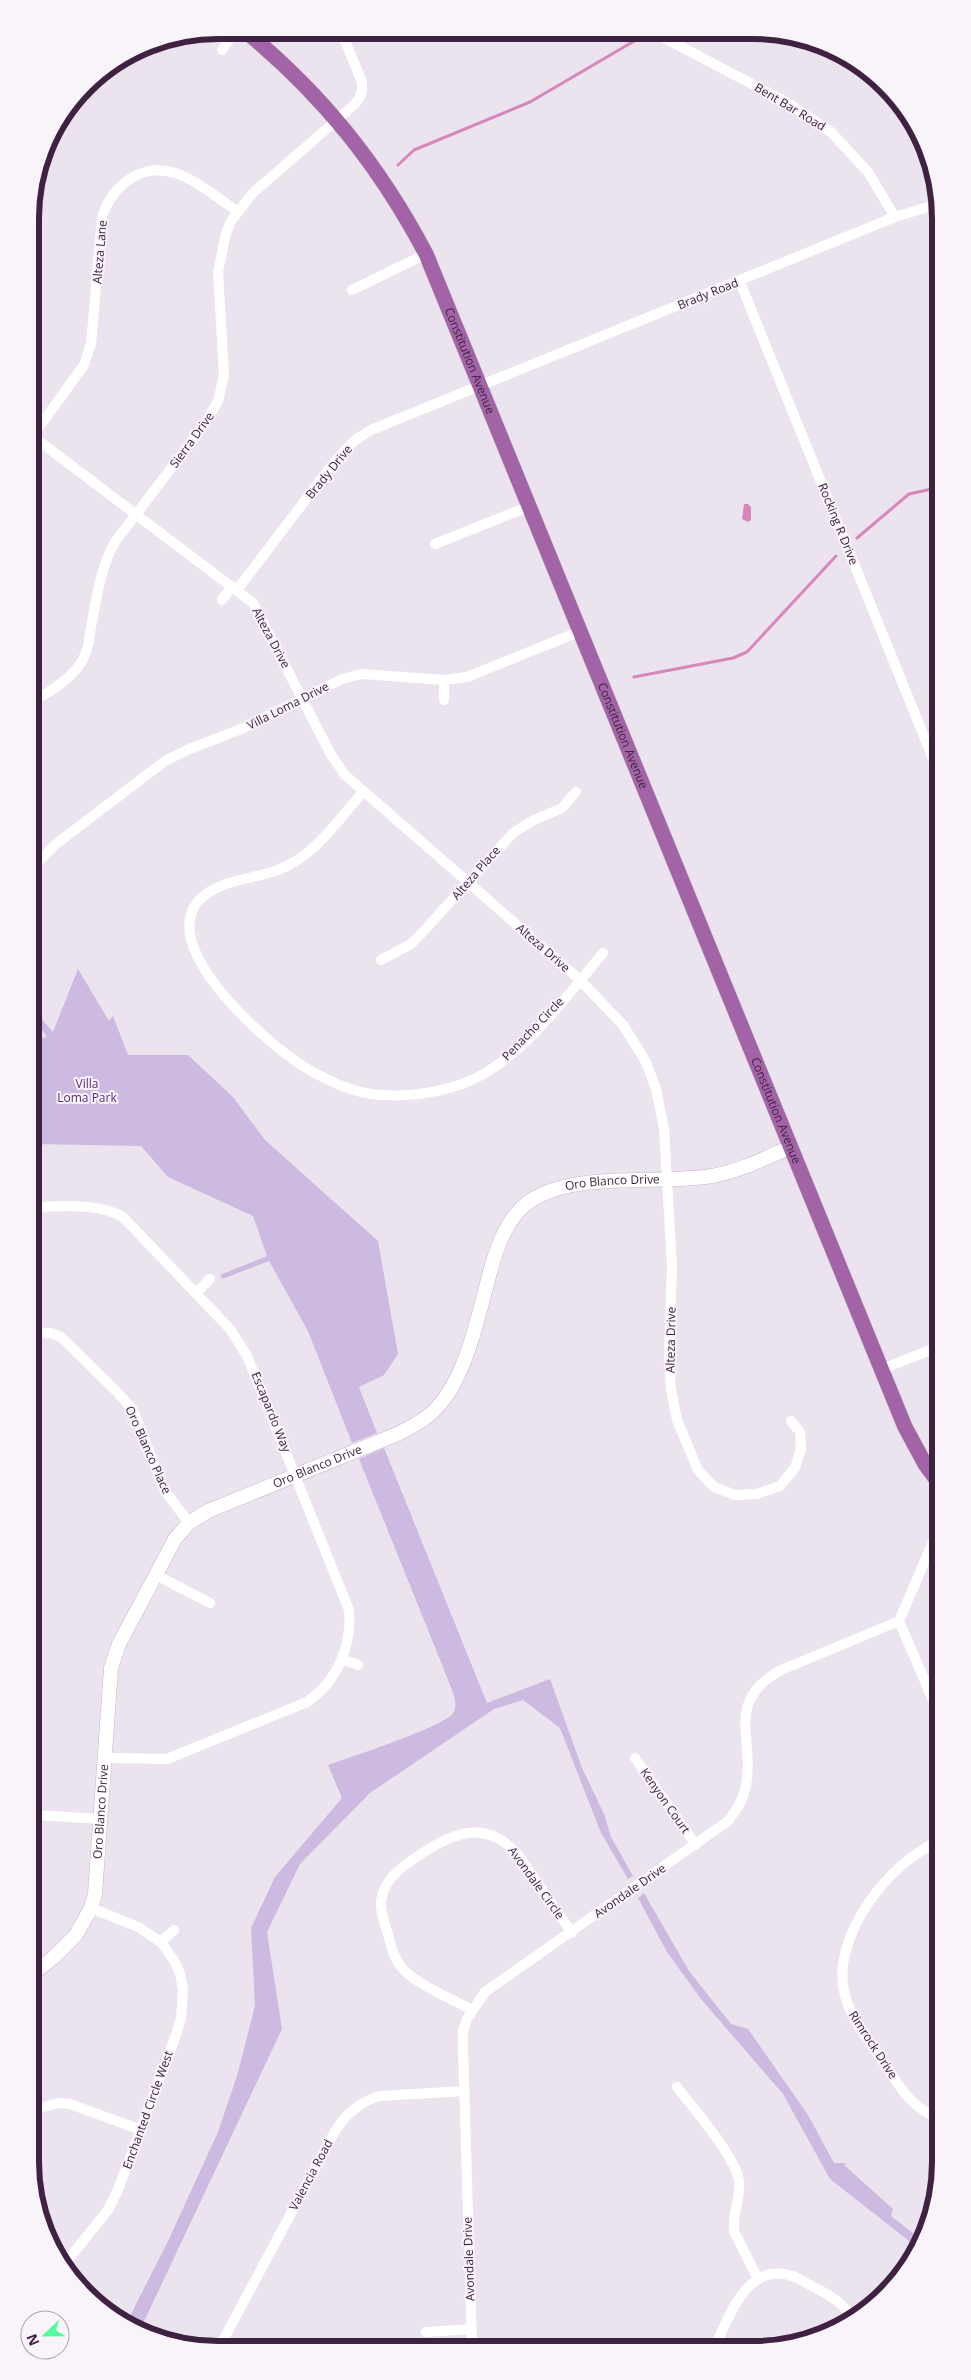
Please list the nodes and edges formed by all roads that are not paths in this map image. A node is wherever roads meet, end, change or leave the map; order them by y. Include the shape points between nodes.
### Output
1 (230, 39) edge
2 (254, 39) edge
3 (344, 39) edge
4 (666, 39) edge
5 (222, 50) dead end
6 (337, 120) junction
7 (932, 206) edge
8 (238, 212) junction
9 (895, 217) junction
10 (426, 254) junction
11 (740, 282) junction
12 (352, 290) dead end
13 (481, 385) junction
14 (39, 427) edge
15 (39, 441) edge
16 (530, 506) junction
17 (136, 514) junction
18 (435, 544) dead end
19 (234, 588) junction
20 (222, 600) dead end
21 (580, 631) junction
22 (444, 680) junction
23 (39, 697) edge
24 (302, 700) junction
25 (444, 700) dead end
26 (932, 756) edge
27 (363, 792) junction
28 (576, 792) dead end
29 (39, 861) edge
30 (467, 883) junction
31 (603, 953) dead end
32 (380, 960) dead end
33 (580, 980) junction
34 (791, 1147) junction
35 (667, 1180) junction
36 (39, 1207) edge
37 (210, 1279) dead end
38 (196, 1293) junction
39 (39, 1333) edge
40 (932, 1349) edge
41 (882, 1370) junction
42 (791, 1421) dead end
43 (932, 1473) edge
44 (296, 1474) junction
45 (189, 1523) junction
46 (932, 1544) edge
47 (156, 1575) junction
48 (210, 1603) dead end
49 (899, 1621) junction
50 (342, 1659) junction
51 (358, 1665) dead end
52 (932, 1698) edge
53 (106, 1758) junction
54 (635, 1758) dead end
55 (39, 1815) edge
56 (102, 1819) junction
57 (696, 1845) junction
58 (932, 1845) edge
59 (91, 1908) junction
60 (174, 1930) dead end
61 (572, 1933) junction
62 (161, 1942) junction
63 (39, 1969) edge
64 (472, 2010) junction
65 (677, 2087) dead end
66 (465, 2091) junction
67 (39, 2108) edge
68 (932, 2114) edge
69 (141, 2130) junction
70 (68, 2260) edge
71 (758, 2279) junction
72 (849, 2313) edge
73 (471, 2329) junction
74 (426, 2332) dead end
75 (223, 2341) edge
76 (472, 2341) edge
77 (718, 2341) edge

1 - 5 street
2 - 6 main road, Constitution Avenue via 291,71
3 - 6 street, Sierra Drive via 363,90 355,104
4 - 9 street, Bent Bar Road via 788,103 831,132 868,172
6 - 8 street, Sierra Drive via 254,193
6 - 10 main road, Constitution Avenue via 390,190
7 - 9 street, Brady Road
8 - 14 street, Alteza Lane via 186,178 162,171 133,177 114,192 102,217 94,323 87,356 78,374
8 - 17 street, Sierra Drive via 226,233 218,272 224,375 218,401 204,425
9 - 11 street, Brady Road
10 - 12 street
10 - 13 main road, Constitution Avenue
11 - 13 street, Brady Road
11 - 26 street, Rocking R Drive
13 - 16 main road, Constitution Avenue
13 - 19 street, Brady Drive via 390,421 355,440
15 - 17 street, Alteza Drive
16 - 18 street
16 - 21 main road, Constitution Avenue
17 - 19 street, Alteza Drive
17 - 23 street, Sierra Drive via 115,542 103,567 85,657 73,672
19 - 20 street, Brady Drive
19 - 24 street, Alteza Drive via 260,613
21 - 22 street, Villa Loma Drive via 479,673
21 - 34 main road, Constitution Avenue
22 - 24 street, Villa Loma Drive via 372,674 354,676
22 - 25 street
24 - 27 street, Alteza Drive via 336,763
24 - 29 street, Villa Loma Drive via 165,761 56,844
27 - 30 street, Alteza Drive
27 - 33 street, Penacho Circle via 308,854 278,870 209,892 194,908 190,919 190,938 198,959 224,995 278,1048 302,1066 352,1089 401,1095 443,1090 476,1078 500,1064 522,1045
28 - 30 street, Alteza Place via 562,808 513,833
30 - 32 street, Alteza Place via 411,944
30 - 33 street, Alteza Drive
31 - 33 street, Penacho Circle
33 - 35 street, Alteza Drive via 623,1025 646,1062 662,1114
34 - 35 street, Oro Blanco Drive via 728,1172
34 - 41 main road, Constitution Avenue
35 - 42 street, Alteza Drive via 672,1266 669,1374 678,1420 692,1459 705,1479 724,1492 747,1495 770,1491 788,1478 798,1460 802,1440
35 - 44 street, Oro Blanco Drive via 563,1186 551,1189 526,1204 502,1236 463,1364 441,1404 411,1427
36 - 38 street, Escapardo Way via 92,1207 113,1212 131,1223
37 - 38 street
38 - 44 street, Escapardo Way via 243,1347
39 - 45 street, Oro Blanco Place via 61,1337 126,1402 137,1420 165,1490
40 - 41 street
41 - 43 main road, Constitution Avenue via 914,1446
44 - 45 street, Oro Blanco Drive via 221,1504
44 - 50 street, Escapardo Way via 349,1610 349,1633
45 - 47 street, Oro Blanco Drive via 175,1539
46 - 49 street
47 - 48 street
47 - 53 street, Oro Blanco Drive via 114,1656
49 - 52 street
49 - 57 street, Avondale Drive via 781,1670 762,1682 746,1711 747,1779 741,1801 728,1820
50 - 51 street
50 - 53 street, Escapardo Way via 322,1690 298,1707 167,1759
53 - 56 street, Oro Blanco Drive
54 - 57 street, Kenyon Court
55 - 56 street
56 - 59 street, Oro Blanco Drive
57 - 61 street, Avondale Drive
58 - 68 street, Rimrock Drive via 908,1858 886,1880 852,1933 842,1972 844,1993 854,2018 903,2091 921,2109
59 - 62 street, Enchanted Circle West via 138,1927
59 - 63 street, Oro Blanco Drive via 76,1935
60 - 62 street
61 - 64 street, Avondale Drive via 496,1983 478,1999
61 - 64 street, Avondale Circle via 519,1856 510,1845 494,1836 473,1833 450,1836 401,1867 388,1881 381,1901 393,1953 410,1975
62 - 69 street, Enchanted Circle West via 180,1974 183,2002 176,2035
64 - 66 street, Avondale Drive via 463,2031
65 - 71 street via 737,2171 739,2189 734,2231
66 - 73 street, Avondale Drive
66 - 75 street, Valencia Road via 380,2096 368,2099 349,2113 334,2133
67 - 69 street via 58,2103 70,2104
69 - 70 street, Enchanted Circle West via 113,2202
71 - 72 street via 776,2274 795,2277 837,2300
71 - 77 street via 738,2300
73 - 74 street
73 - 76 street, Avondale Drive

